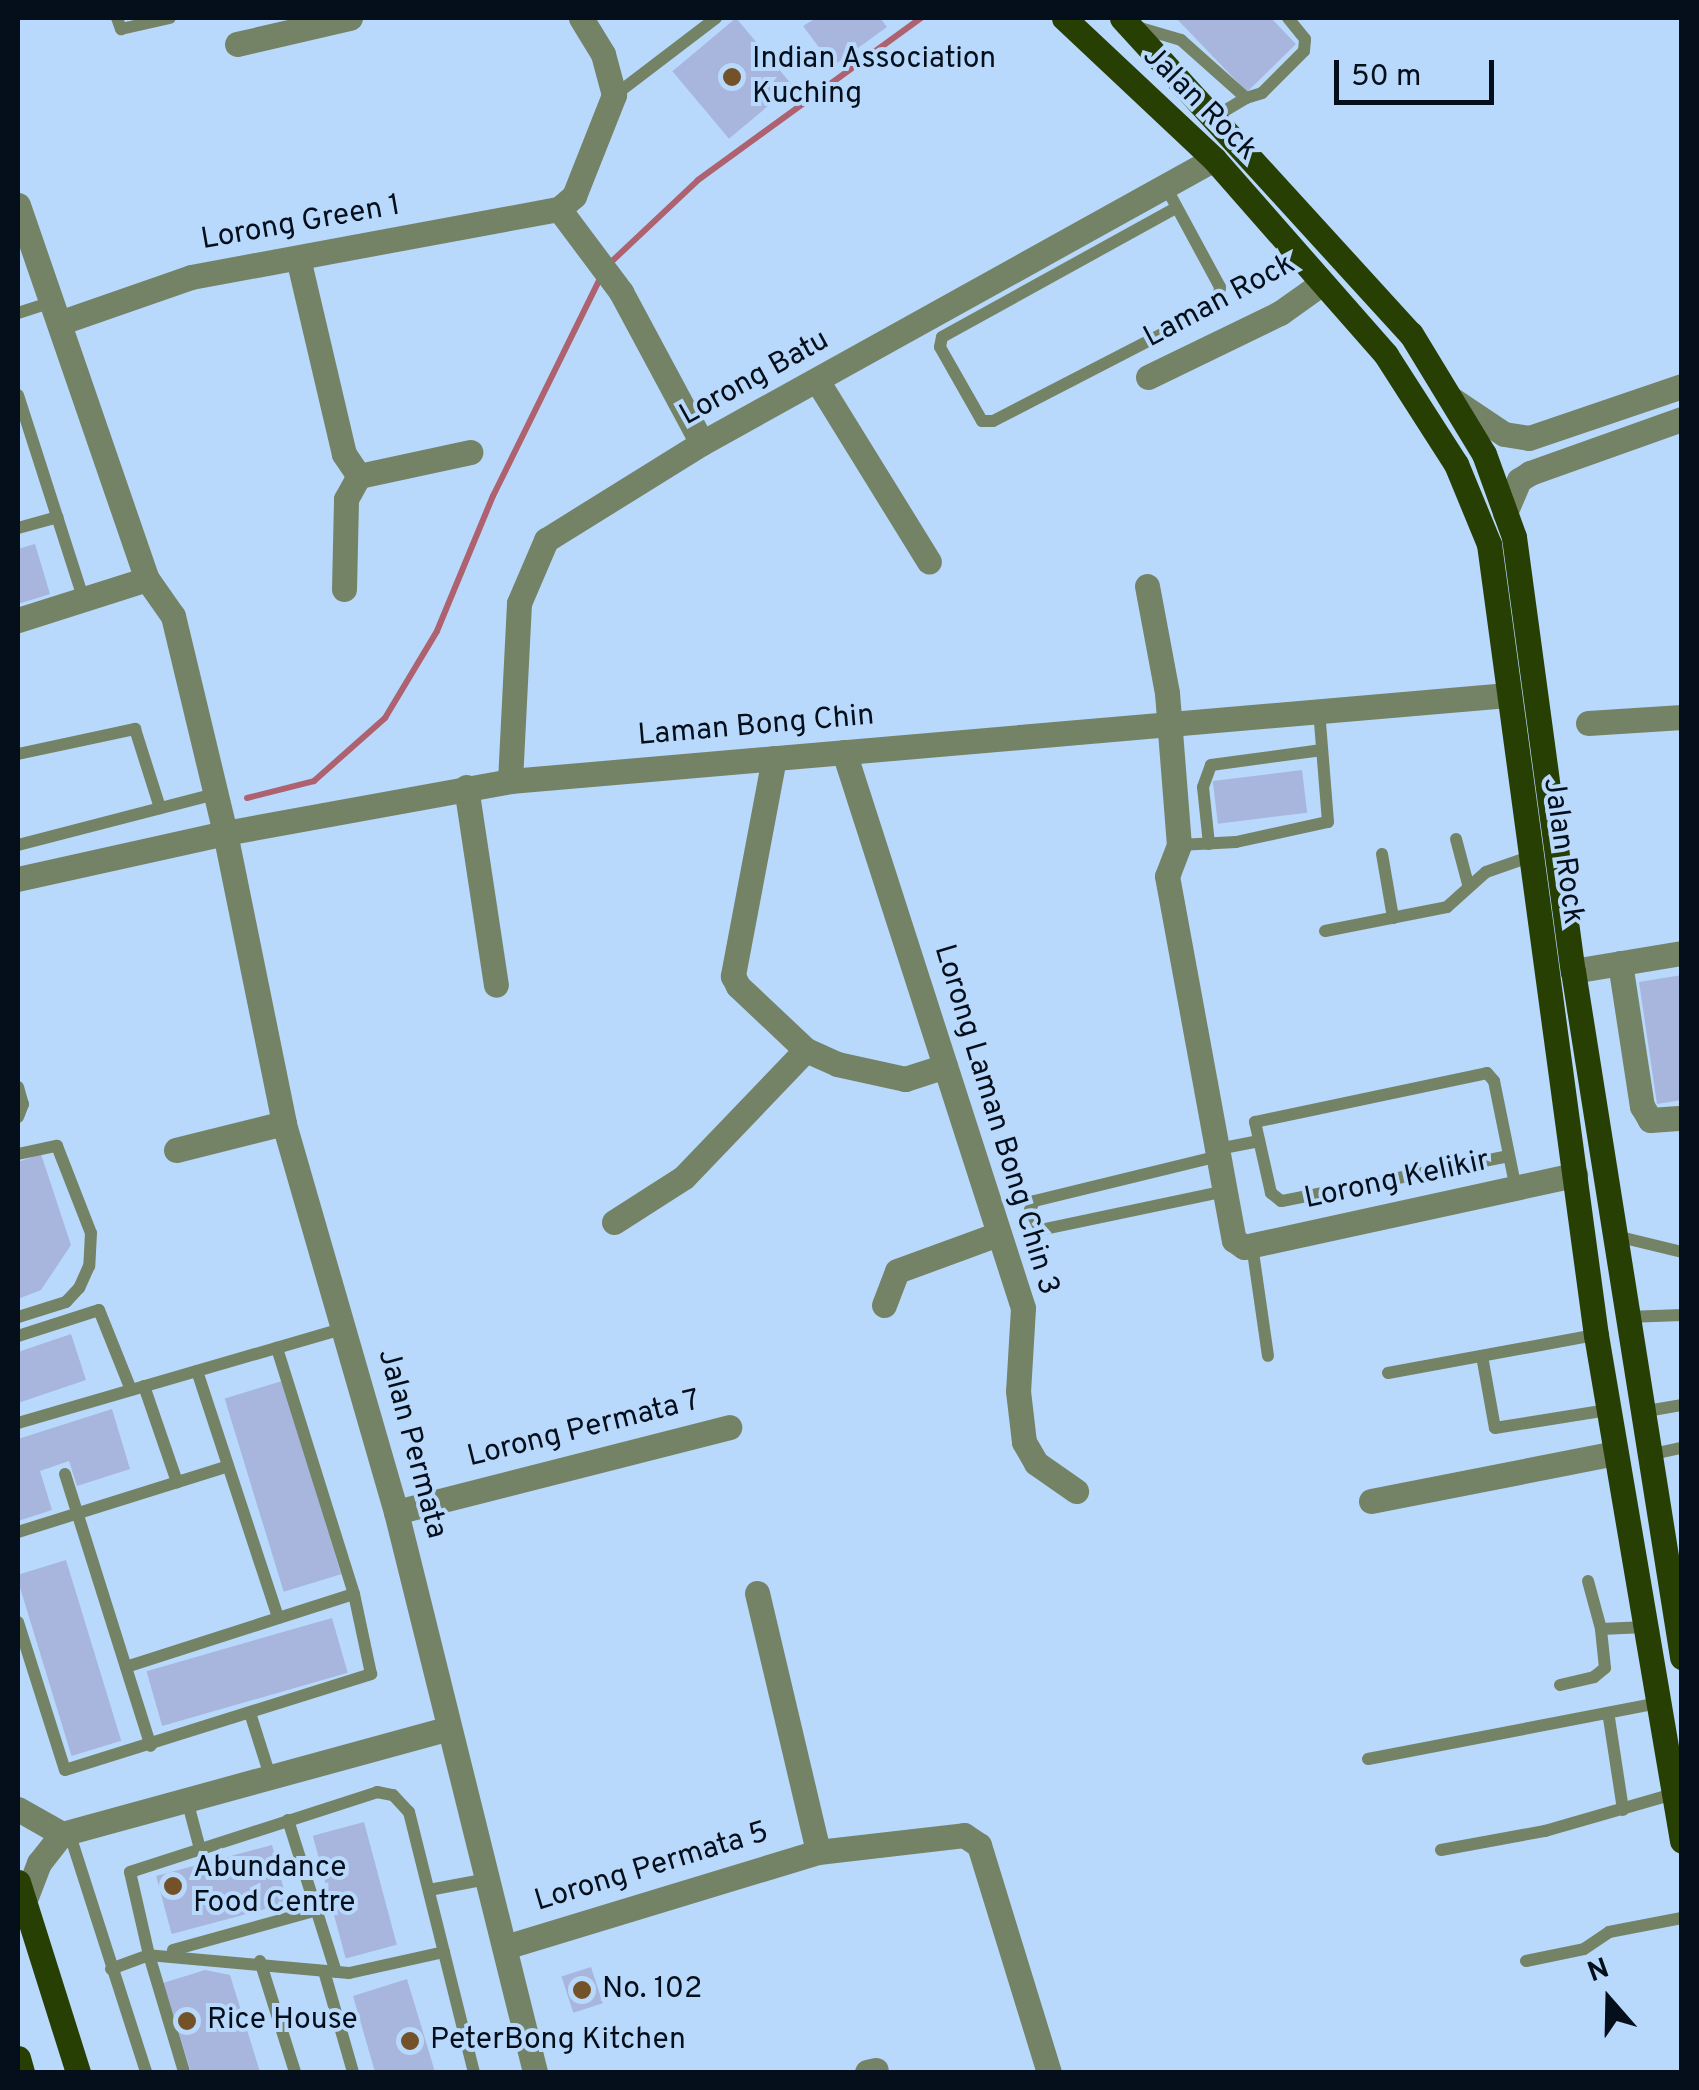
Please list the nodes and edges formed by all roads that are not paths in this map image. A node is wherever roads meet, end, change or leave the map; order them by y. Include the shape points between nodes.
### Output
1 (117, 18) edge
2 (170, 18) edge
3 (350, 18) edge
4 (581, 18) edge
5 (716, 18) edge
6 (1064, 18) edge
7 (1288, 18) edge
8 (1126, 21) edge
9 (237, 44) dead end
10 (614, 96) junction
11 (1246, 98) junction
12 (1213, 118) junction
13 (1214, 159) junction
14 (1172, 198) junction
15 (18, 205) edge
16 (558, 209) junction
17 (298, 258) junction
18 (1322, 283) junction
19 (55, 312) junction
20 (18, 313) edge
21 (1148, 377) dead end
22 (818, 382) junction
23 (1682, 386) edge
24 (18, 395) edge
25 (1453, 400) junction
26 (1682, 419) edge
27 (702, 444) junction
28 (470, 452) dead end
29 (359, 476) junction
30 (1505, 513) junction
31 (58, 517) junction
32 (18, 528) edge
33 (929, 562) dead end
34 (147, 579) junction
35 (1147, 586) dead end
36 (344, 588) dead end
37 (84, 600) junction
38 (18, 620) edge
39 (1507, 694) junction
40 (1320, 711) junction
41 (1682, 717) edge
42 (1588, 723) dead end
43 (1169, 724) junction
44 (1322, 750) junction
45 (844, 752) junction
46 (18, 754) edge
47 (774, 758) junction
48 (510, 781) junction
49 (466, 788) junction
50 (215, 794) junction
51 (160, 808) junction
52 (225, 833) junction
53 (1456, 839) dead end
54 (1209, 844) junction
55 (18, 845) edge
56 (1179, 846) junction
57 (1382, 854) dead end
58 (1530, 857) junction
59 (18, 879) edge
60 (1468, 884) junction
61 (1393, 918) junction
62 (1326, 931) dead end
63 (1682, 953) edge
64 (1620, 963) junction
65 (1572, 970) junction
66 (496, 985) dead end
67 (806, 1050) junction
68 (945, 1066) junction
69 (18, 1086) edge
70 (18, 1117) edge
71 (1682, 1118) edge
72 (284, 1123) junction
73 (1260, 1141) junction
74 (176, 1150) dead end
75 (1218, 1152) junction
76 (18, 1154) edge
77 (1509, 1156) junction
78 (1575, 1175) junction
79 (1516, 1189) junction
80 (1225, 1191) junction
81 (614, 1222) dead end
82 (998, 1234) junction
83 (1614, 1236) junction
84 (1243, 1242) junction
85 (1682, 1252) edge
86 (79, 1288) junction
87 (884, 1305) dead end
88 (95, 1310) junction
89 (1682, 1315) edge
90 (18, 1317) edge
91 (1626, 1317) junction
92 (346, 1328) junction
93 (1596, 1335) junction
94 (18, 1336) edge
95 (277, 1348) junction
96 (1268, 1356) dead end
97 (1482, 1356) junction
98 (197, 1372) junction
99 (1388, 1373) dead end
100 (138, 1389) junction
101 (1682, 1406) edge
102 (1608, 1410) junction
103 (1641, 1412) junction
104 (18, 1424) edge
105 (729, 1426) dead end
106 (1682, 1448) edge
107 (1615, 1453) junction
108 (1648, 1455) junction
109 (228, 1466) junction
110 (65, 1474) dead end
111 (176, 1482) junction
112 (1076, 1491) dead end
113 (1370, 1502) dead end
114 (396, 1512) junction
115 (78, 1513) junction
116 (18, 1532) edge
117 (1588, 1581) dead end
118 (757, 1593) dead end
119 (354, 1594) junction
120 (278, 1618) junction
121 (18, 1622) edge
122 (1646, 1628) junction
123 (1601, 1629) junction
124 (1682, 1658) edge
125 (126, 1667) junction
126 (1560, 1685) dead end
127 (1658, 1704) junction
128 (250, 1716) junction
129 (1609, 1718) junction
130 (449, 1728) junction
131 (151, 1746) junction
132 (1368, 1760) dead end
133 (270, 1776) junction
134 (1673, 1794) junction
135 (187, 1800) junction
136 (18, 1809) edge
137 (1623, 1810) junction
138 (288, 1820) junction
139 (65, 1833) junction
140 (1682, 1841) edge
141 (199, 1845) junction
142 (1440, 1850) dead end
143 (818, 1852) junction
144 (488, 1879) junction
145 (429, 1890) junction
146 (21, 1892) edge
147 (314, 1911) junction
148 (1682, 1918) edge
149 (505, 1947) junction
150 (166, 1952) junction
151 (444, 1952) junction
152 (150, 1956) junction
153 (260, 1960) junction
154 (1526, 1961) dead end
155 (111, 1969) junction
156 (330, 1971) junction
157 (18, 2058) edge
158 (22, 2072) edge
159 (78, 2072) edge
160 (146, 2072) edge
161 (184, 2072) edge
162 (295, 2072) edge
163 (353, 2072) edge
164 (474, 2072) edge
165 (535, 2072) edge
166 (1049, 2072) edge

1 - 2 lane via 121,29
3 - 9 street
4 - 10 street via 603,54
5 - 10 lane
6 - 13 main road, Jalan Rock
7 - 11 lane via 1304,39 1304,51 1262,93
8 - 11 lane via 1181,40
8 - 12 main road, Jalan Rock
10 - 16 street via 574,196
11 - 12 lane
12 - 25 main road, Jalan Rock via 1411,334
13 - 14 street, Lorong Batu
13 - 18 main road, Jalan Rock
14 - 14 lane via 1220,287 1218,305 994,422 982,420 940,348 949,330
14 - 22 street, Lorong Batu
15 - 19 street, Jalan Permata
16 - 17 street, Lorong Green 1
16 - 27 street via 622,292
17 - 19 street, Lorong Green 1
17 - 29 street via 344,454
18 - 21 street, Laman Rock via 1280,312
18 - 39 main road, Jalan Rock via 1386,355 1456,464 1489,544
19 - 20 lane
19 - 34 street, Jalan Permata
22 - 27 street, Lorong Batu
22 - 33 street
23 - 25 street via 1529,438 1504,434
24 - 31 lane
25 - 30 main road, Jalan Rock via 1484,454
26 - 30 street via 1530,473 1519,480
27 - 48 street, Lorong Batu via 546,540 518,603
28 - 29 street
29 - 36 street via 346,500
30 - 65 main road, Jalan Rock via 1533,644
31 - 32 lane
31 - 37 lane
34 - 37 street
34 - 50 street, Jalan Permata via 174,616
35 - 43 street
37 - 38 street
39 - 40 street, Laman Bong Chin
39 - 58 main road, Jalan Rock
40 - 43 street, Laman Bong Chin
40 - 44 lane
41 - 42 street
43 - 45 street, Laman Bong Chin
43 - 56 street
44 - 54 lane via 1211,765 1203,787
44 - 54 lane via 1328,822
45 - 47 street, Laman Bong Chin
45 - 68 street, Lorong Laman Bong Chin 3
46 - 51 lane via 135,730
47 - 48 street, Laman Bong Chin
47 - 67 street via 733,976
48 - 49 street, Laman Bong Chin
49 - 52 street, Laman Bong Chin
49 - 66 street
50 - 51 lane
50 - 52 street, Jalan Permata
51 - 55 lane
52 - 59 street, Laman Bong Chin
52 - 72 street, Jalan Permata
53 - 60 lane
54 - 56 lane
56 - 75 street via 1167,876
57 - 61 lane
58 - 60 lane
58 - 78 main road, Jalan Rock
60 - 61 lane via 1464,896 1447,907
61 - 62 lane
63 - 64 street
64 - 65 street
64 - 71 street via 1642,1106 1650,1120
65 - 83 main road, Jalan Rock
67 - 68 street via 887,1078
67 - 81 street via 684,1177
68 - 82 street, Lorong Laman Bong Chin 3
69 - 70 lane
72 - 74 street
72 - 92 street, Jalan Permata
73 - 75 lane
73 - 77 lane via 1271,1193 1281,1201
73 - 77 lane via 1258,1117 1487,1073
75 - 80 street
75 - 80 lane via 1034,1201 1030,1210 1040,1230
76 - 86 lane via 57,1146 91,1234
77 - 79 lane
78 - 79 street, Lorong Kelikir
78 - 93 main road, Jalan Rock
79 - 84 street, Lorong Kelikir
80 - 84 street
82 - 87 street via 897,1271
82 - 112 street, Lorong Laman Bong Chin 3 via 1023,1308 1018,1391 1024,1442 1036,1463
83 - 85 lane
83 - 91 main road, Jalan Rock
84 - 96 lane
86 - 88 lane
86 - 90 lane via 66,1302
88 - 94 lane
88 - 100 lane via 103,1312
89 - 91 lane
91 - 103 main road, Jalan Rock
92 - 95 lane
92 - 114 street, Jalan Permata
93 - 97 lane
93 - 102 main road, Jalan Rock
95 - 98 lane
95 - 119 lane
97 - 99 lane
97 - 102 lane via 1496,1428
98 - 100 lane
98 - 109 lane
100 - 104 lane
100 - 111 lane
101 - 103 lane
102 - 107 main road, Jalan Rock
103 - 108 main road, Jalan Rock
105 - 114 street, Lorong Permata 7
106 - 108 lane
107 - 113 street
107 - 122 main road, Jalan Rock
108 - 124 main road, Jalan Rock
109 - 111 lane
109 - 120 lane
110 - 115 lane
111 - 115 lane
114 - 130 street, Jalan Permata
115 - 116 lane
115 - 125 lane
117 - 123 lane
118 - 143 street, Lorong Permata 5
119 - 120 lane
119 - 128 lane via 371,1674
120 - 125 lane
121 - 131 lane via 65,1770
122 - 123 lane
122 - 127 main road, Jalan Rock
123 - 126 lane via 1604,1668
125 - 131 lane
127 - 129 lane
127 - 134 main road, Jalan Rock
128 - 131 lane
128 - 133 lane
129 - 132 lane
129 - 137 lane
130 - 133 street
130 - 144 street, Jalan Permata
133 - 135 street
134 - 137 lane
134 - 140 main road, Jalan Rock
135 - 139 street
135 - 141 lane
136 - 139 street
137 - 142 lane
138 - 141 lane
138 - 145 lane via 377,1792 394,1795 409,1812
138 - 147 lane
139 - 146 street
139 - 155 lane
141 - 152 lane via 130,1872
143 - 149 street, Lorong Permata 5
143 - 166 street, Lorong Permata 5 via 943,1834 979,1845
144 - 145 lane
144 - 149 street, Jalan Permata
145 - 151 lane
146 - 159 main road
147 - 150 lane
147 - 156 lane
148 - 154 lane via 1609,1932 1584,1949
149 - 165 street, Jalan Permata
150 - 152 lane
150 - 153 lane
151 - 156 lane
151 - 164 lane
152 - 155 lane
152 - 161 lane
153 - 156 lane
153 - 162 lane
155 - 160 lane
156 - 163 lane
157 - 158 main road

